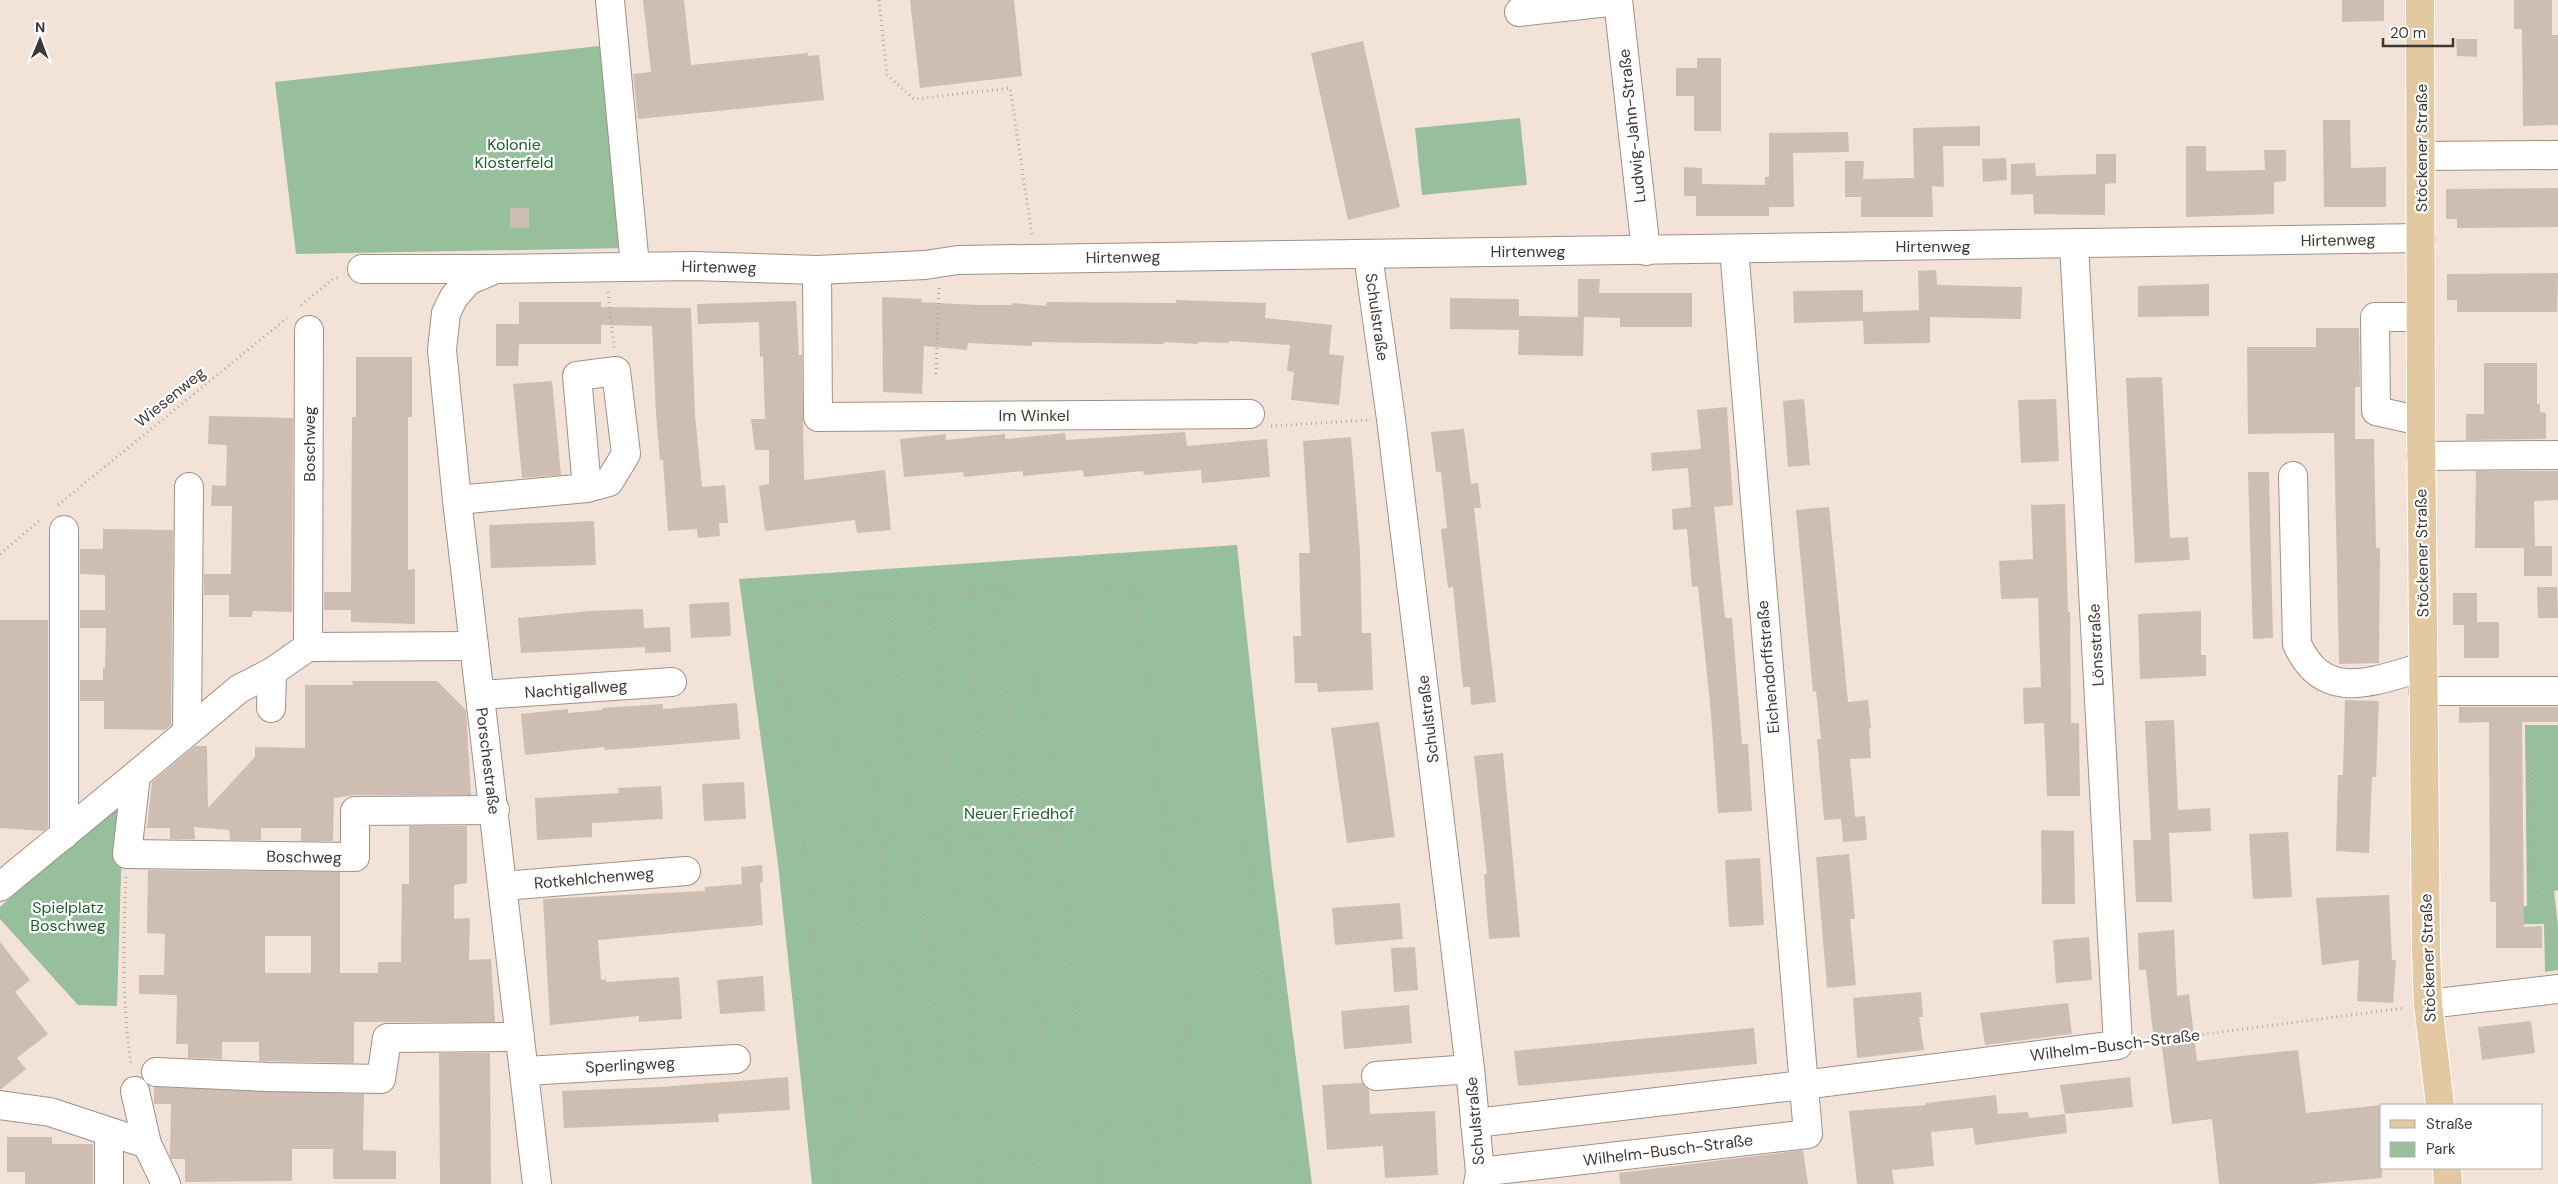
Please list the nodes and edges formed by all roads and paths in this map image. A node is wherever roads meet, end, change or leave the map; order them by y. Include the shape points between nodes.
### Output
1 (610, 0) edge
2 (879, 0) edge
3 (2420, 0) edge
4 (1618, 1) edge
5 (1518, 12) dead end
6 (2558, 155) edge
7 (2421, 156) junction
8 (2421, 238) junction
9 (2074, 244) junction
10 (1734, 249) junction
11 (1646, 251) junction
12 (1368, 255) junction
13 (1036, 259) junction
14 (939, 264) junction
15 (606, 266) junction
16 (635, 266) junction
17 (362, 269) joint
18 (496, 270) junction
19 (817, 270) junction
20 (2420, 317) junction
21 (298, 319) junction
22 (442, 338) joint
23 (616, 371) junction
24 (936, 374) dead end
25 (1250, 414) joint
26 (1392, 419) junction
27 (2420, 421) junction
28 (2558, 455) edge
29 (2421, 456) junction
30 (2292, 476) dead end
31 (189, 487) dead end
32 (587, 488) junction
33 (457, 500) junction
34 (54, 518) junction
35 (0, 554) edge
36 (889, 591) junction
37 (967, 592) junction
38 (996, 592) junction
39 (1026, 592) junction
40 (932, 593) junction
41 (856, 595) junction
42 (823, 604) junction
43 (474, 646) junction
44 (308, 647) junction
45 (272, 672) junction
46 (2423, 679) junction
47 (672, 682) dead end
48 (2558, 691) edge
49 (480, 695) junction
50 (271, 708) dead end
51 (187, 731) junction
52 (2525, 756) dead end
53 (136, 775) junction
54 (495, 810) junction
55 (1164, 826) junction
56 (1058, 832) junction
57 (1022, 834) junction
58 (64, 835) junction
59 (985, 836) junction
60 (950, 837) junction
61 (914, 839) junction
62 (879, 841) junction
63 (850, 842) junction
64 (804, 845) junction
65 (127, 854) junction
66 (686, 871) dead end
67 (503, 886) junction
68 (0, 887) edge
69 (2553, 989) edge
70 (2428, 1004) junction
71 (520, 1037) junction
72 (2118, 1045) junction
73 (1080, 1054) dead end
74 (1045, 1058) dead end
75 (736, 1059) dead end
76 (1011, 1061) dead end
77 (977, 1065) dead end
78 (943, 1068) dead end
79 (1470, 1069) junction
80 (156, 1072) dead end
81 (525, 1072) junction
82 (909, 1072) dead end
83 (1376, 1076) dead end
84 (1803, 1085) junction
85 (135, 1091) joint
86 (2440, 1104) edge
87 (0, 1105) edge
88 (863, 1110) junction
89 (1098, 1123) junction
90 (1475, 1123) junction
91 (109, 1132) junction
92 (147, 1144) junction
93 (917, 1146) dead end
94 (1010, 1151) dead end
95 (890, 1152) dead end
96 (949, 1153) dead end
97 (979, 1154) dead end
98 (1032, 1154) dead end
99 (2446, 1169) edge
100 (1479, 1178) edge
101 (109, 1184) edge
102 (166, 1184) edge
103 (537, 1184) edge
104 (834, 1184) edge
105 (894, 1184) edge
106 (922, 1184) edge
107 (953, 1184) edge
108 (982, 1184) edge
109 (1014, 1184) edge
110 (1036, 1184) edge
111 (1103, 1184) edge
112 (1157, 1184) edge
113 (1188, 1184) edge
114 (1291, 1184) edge
115 (2448, 1184) edge

1 - 16 street
2 - 13 path via 887,75 914,99 1010,88
3 - 7 main road, Stöckener Straße
4 - 5 street
4 - 11 street, Ludwig-Jahn-Straße
6 - 7 street
7 - 8 main road, Stöckener Straße
8 - 9 street, Hirtenweg
8 - 20 main road, Stöckener Straße
9 - 10 street, Hirtenweg
9 - 72 street, Lönsstraße
10 - 11 street, Hirtenweg
10 - 84 street, Eichendorffstraße
11 - 12 street, Hirtenweg
12 - 13 street, Hirtenweg
12 - 26 street, Schulstraße
13 - 14 street, Hirtenweg via 958,260
14 - 19 street, Hirtenweg
14 - 24 path
15 - 16 street, Hirtenweg
15 - 18 street, Hirtenweg
15 - 23 path
16 - 19 street, Hirtenweg
17 - 18 street, Hirtenweg
17 - 21 path, Wiesenweg via 333,279
18 - 22 street, Hirtenweg via 468,281 454,297 446,313
19 - 25 street, Im Winkel via 818,417
20 - 27 main road, Stöckener Straße
20 - 27 street via 2375,317 2376,411
21 - 34 path, Wiesenweg
21 - 44 street, Boschweg
22 - 33 street, Porschestraße
23 - 32 street via 626,454 608,482
23 - 32 street via 577,376
25 - 26 path via 1267,426
26 - 79 street, Schulstraße
27 - 29 main road, Stöckener Straße
28 - 29 street
29 - 46 main road, Stöckener Straße
30 - 46 street via 2297,644 2307,662 2328,679 2343,684
31 - 51 street
32 - 33 street
33 - 43 street, Porschestraße
34 - 35 path, Wiesenweg
34 - 58 street
36 - 40 path
36 - 41 path
36 - 61 path
37 - 38 path
37 - 40 path
37 - 59 path
38 - 39 path
38 - 57 path
39 - 55 path via 1135,590
39 - 56 path
40 - 60 path
41 - 42 path
41 - 62 path
42 - 63 path
42 - 64 path via 790,606 774,614
43 - 44 street
43 - 49 street, Porschestraße
44 - 45 street
45 - 50 street
45 - 51 street via 239,688
46 - 48 street
46 - 70 main road, Stöckener Straße
47 - 49 street, Nachtigallweg
49 - 54 street, Porschestraße
51 - 53 street
52 - 69 path via 2532,755 2534,888 2549,902
53 - 58 street
53 - 65 street
54 - 65 street, Boschweg via 355,811 355,857
54 - 67 street, Porschestraße
55 - 56 path
55 - 113 path via 1185,995 1183,1131
55 - 114 path via 1243,822
56 - 57 path
56 - 73 path
57 - 59 path
57 - 74 path
58 - 68 street
59 - 60 path
59 - 76 path
60 - 61 path
60 - 77 path
61 - 62 path
61 - 78 path
62 - 63 path
62 - 82 path
63 - 64 path
63 - 88 path via 874,1076
64 - 88 path via 831,1094
65 - 85 path via 122,970 125,1023
66 - 67 street, Rotkehlchenweg
67 - 71 street, Porschestraße
69 - 70 street
70 - 72 path, Wilhelm-Busch-Straße
70 - 86 main road, Stöckener Straße
71 - 80 street via 387,1038 381,1079
71 - 81 street, Porschestraße
72 - 84 street, Wilhelm-Busch-Straße
75 - 81 street, Sperlingweg
79 - 83 street
79 - 90 street, Schulstraße
81 - 103 street, Porschestraße
84 - 90 street, Wilhelm-Busch-Straße
84 - 100 street, Wilhelm-Busch-Straße via 1808,1134
85 - 92 street
87 - 91 street via 50,1112
88 - 89 path
88 - 104 path via 855,1132 834,1154
89 - 111 path
89 - 112 path via 1152,1122
90 - 100 street, Schulstraße
91 - 92 street
91 - 101 street
92 - 102 street
93 - 106 path
94 - 109 path
95 - 105 path
96 - 107 path
97 - 108 path
98 - 110 path
99 - 115 main road

